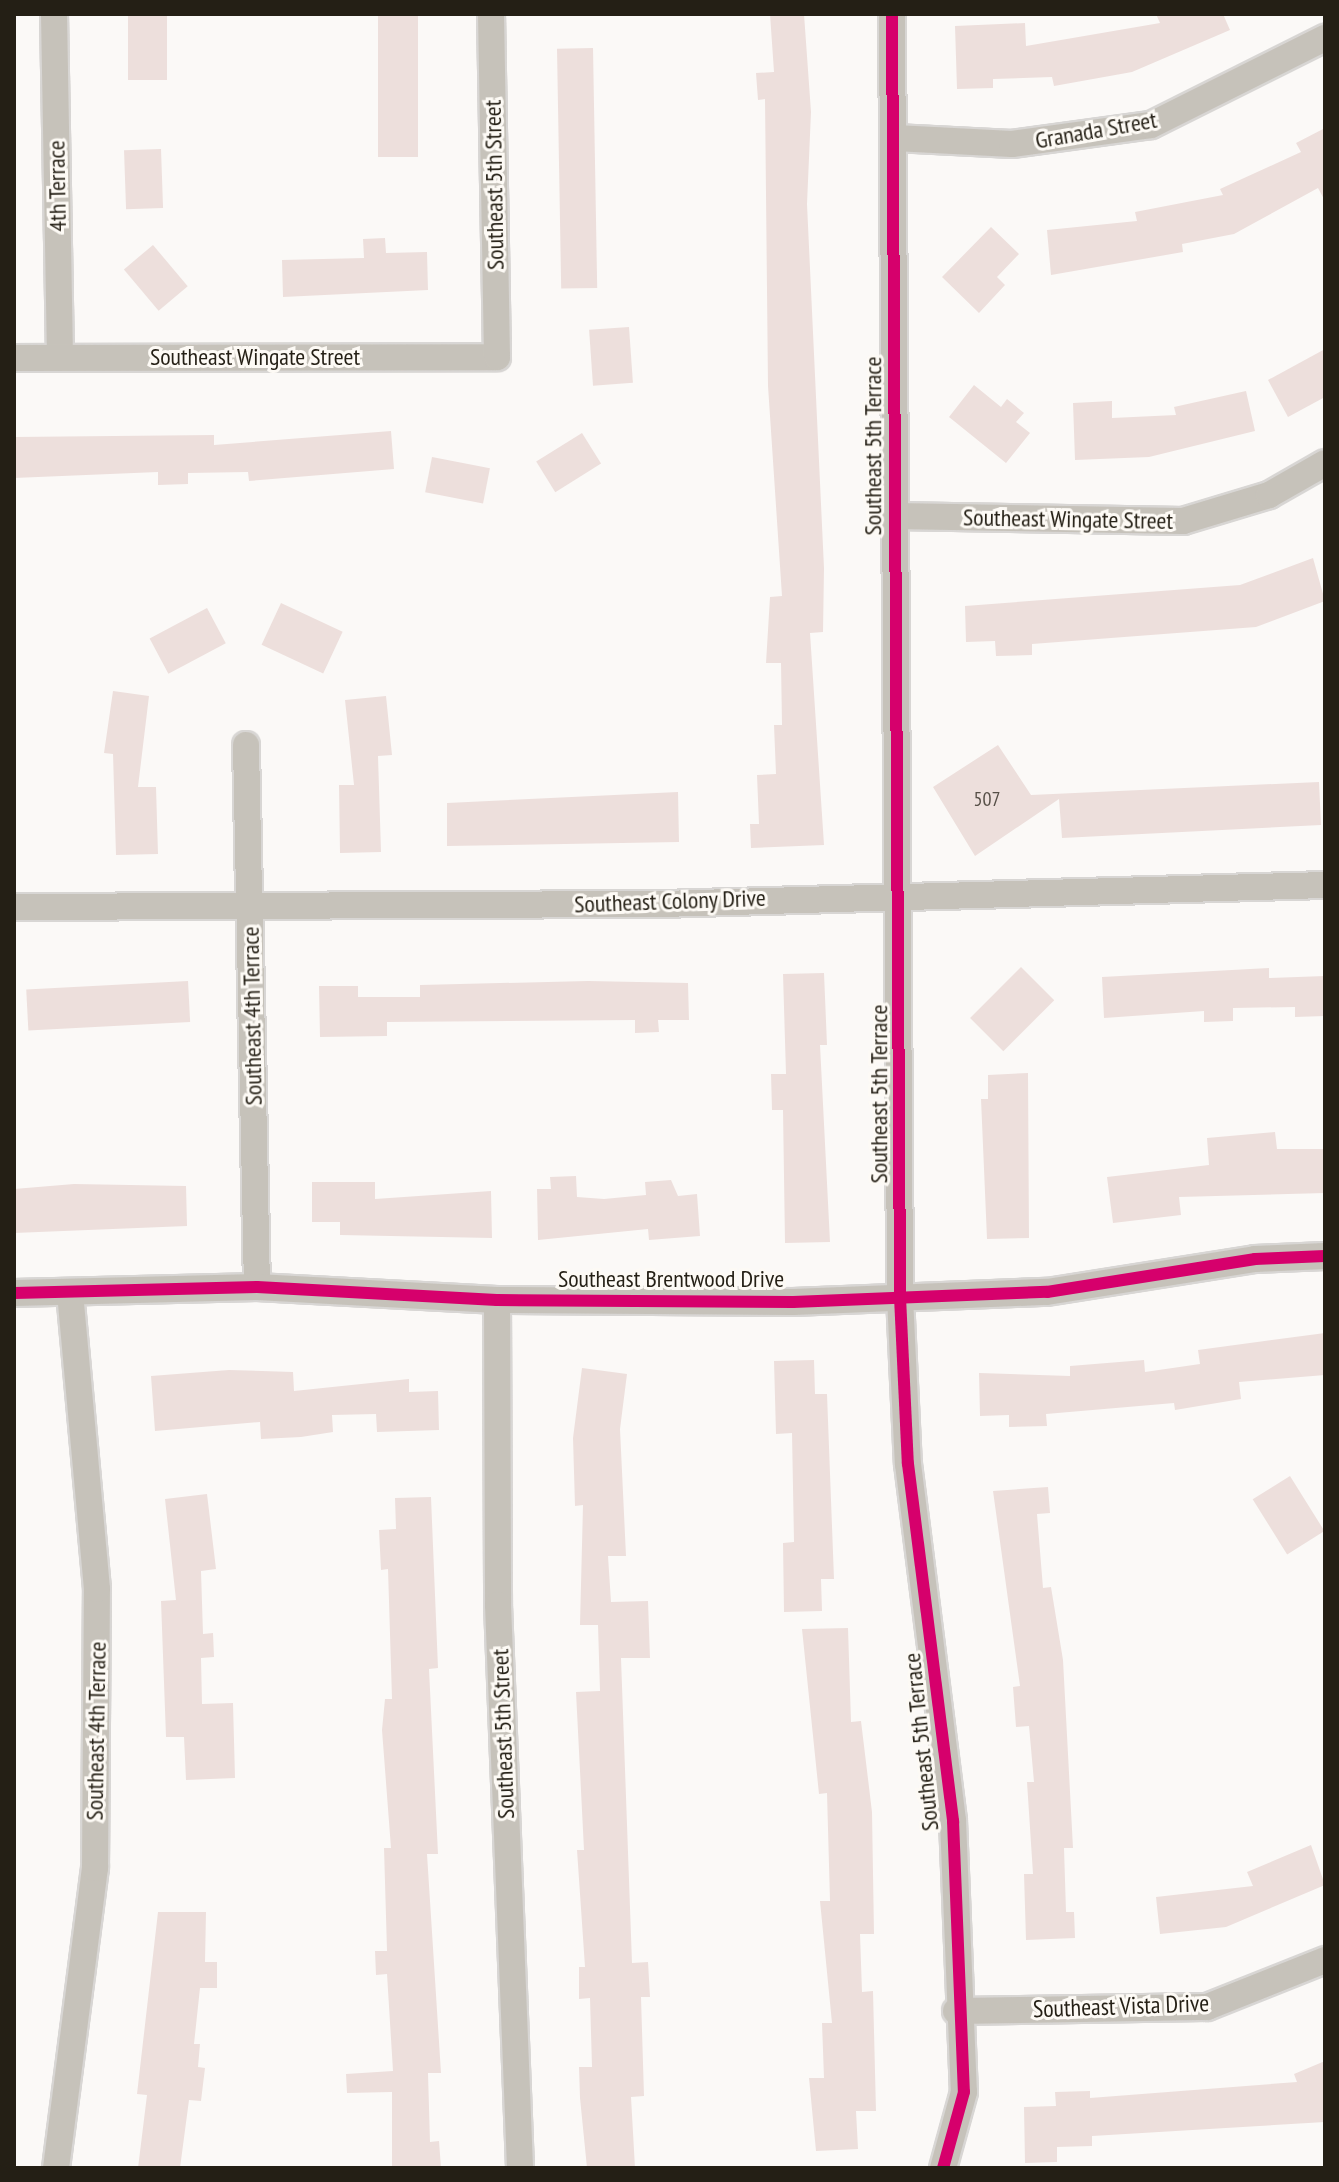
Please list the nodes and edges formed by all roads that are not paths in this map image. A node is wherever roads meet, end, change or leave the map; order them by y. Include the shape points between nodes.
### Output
1 (54, 14) edge
2 (491, 14) edge
3 (892, 14) edge
4 (1325, 38) edge
5 (895, 138) junction
6 (60, 357) junction
7 (497, 357) joint
8 (14, 358) edge
9 (1325, 463) edge
10 (895, 516) junction
11 (246, 745) dead end
12 (1325, 885) edge
13 (897, 892) junction
14 (251, 905) junction
15 (14, 907) edge
16 (1325, 1256) edge
17 (257, 1287) junction
18 (70, 1292) junction
19 (14, 1293) edge
20 (900, 1297) junction
21 (497, 1300) junction
22 (1325, 1960) edge
23 (956, 2011) junction
24 (56, 2168) edge
25 (520, 2168) edge
26 (943, 2168) edge

1 - 6 street, 4th Terrace
2 - 7 street, Southeast 5th Street
3 - 5 street, Southeast 5th Terrace
4 - 5 street, Granada Street via 1151,125 1012,144
5 - 10 street, Southeast 5th Terrace
6 - 7 street, Southeast Wingate Street
6 - 8 street, Southeast Wingate Street
9 - 10 street, Southeast Wingate Street via 1269,495 1183,521
10 - 13 street, Southeast 5th Terrace
11 - 14 street, Southeast 4th Terrace
12 - 13 street, Southeast Colony Drive
13 - 14 street, Southeast Colony Drive via 662,904
13 - 20 street, Southeast 5th Terrace
14 - 15 street, Southeast Colony Drive
14 - 17 street, Southeast 4th Terrace
16 - 20 street, Southeast Brentwood Drive via 1255,1259 1047,1292
17 - 18 street, Southeast Brentwood Drive
17 - 21 street, Southeast Brentwood Drive
18 - 19 street, Southeast Brentwood Drive
18 - 24 street, Southeast 4th Terrace via 97,1589 95,1868
20 - 21 street, Southeast Brentwood Drive
20 - 23 street, Southeast 5th Terrace via 908,1464 953,1821
21 - 25 street, Southeast 5th Street via 498,1605
22 - 23 street, Southeast Vista Drive via 1207,2007
23 - 26 street, Southeast 5th Terrace via 964,2092

